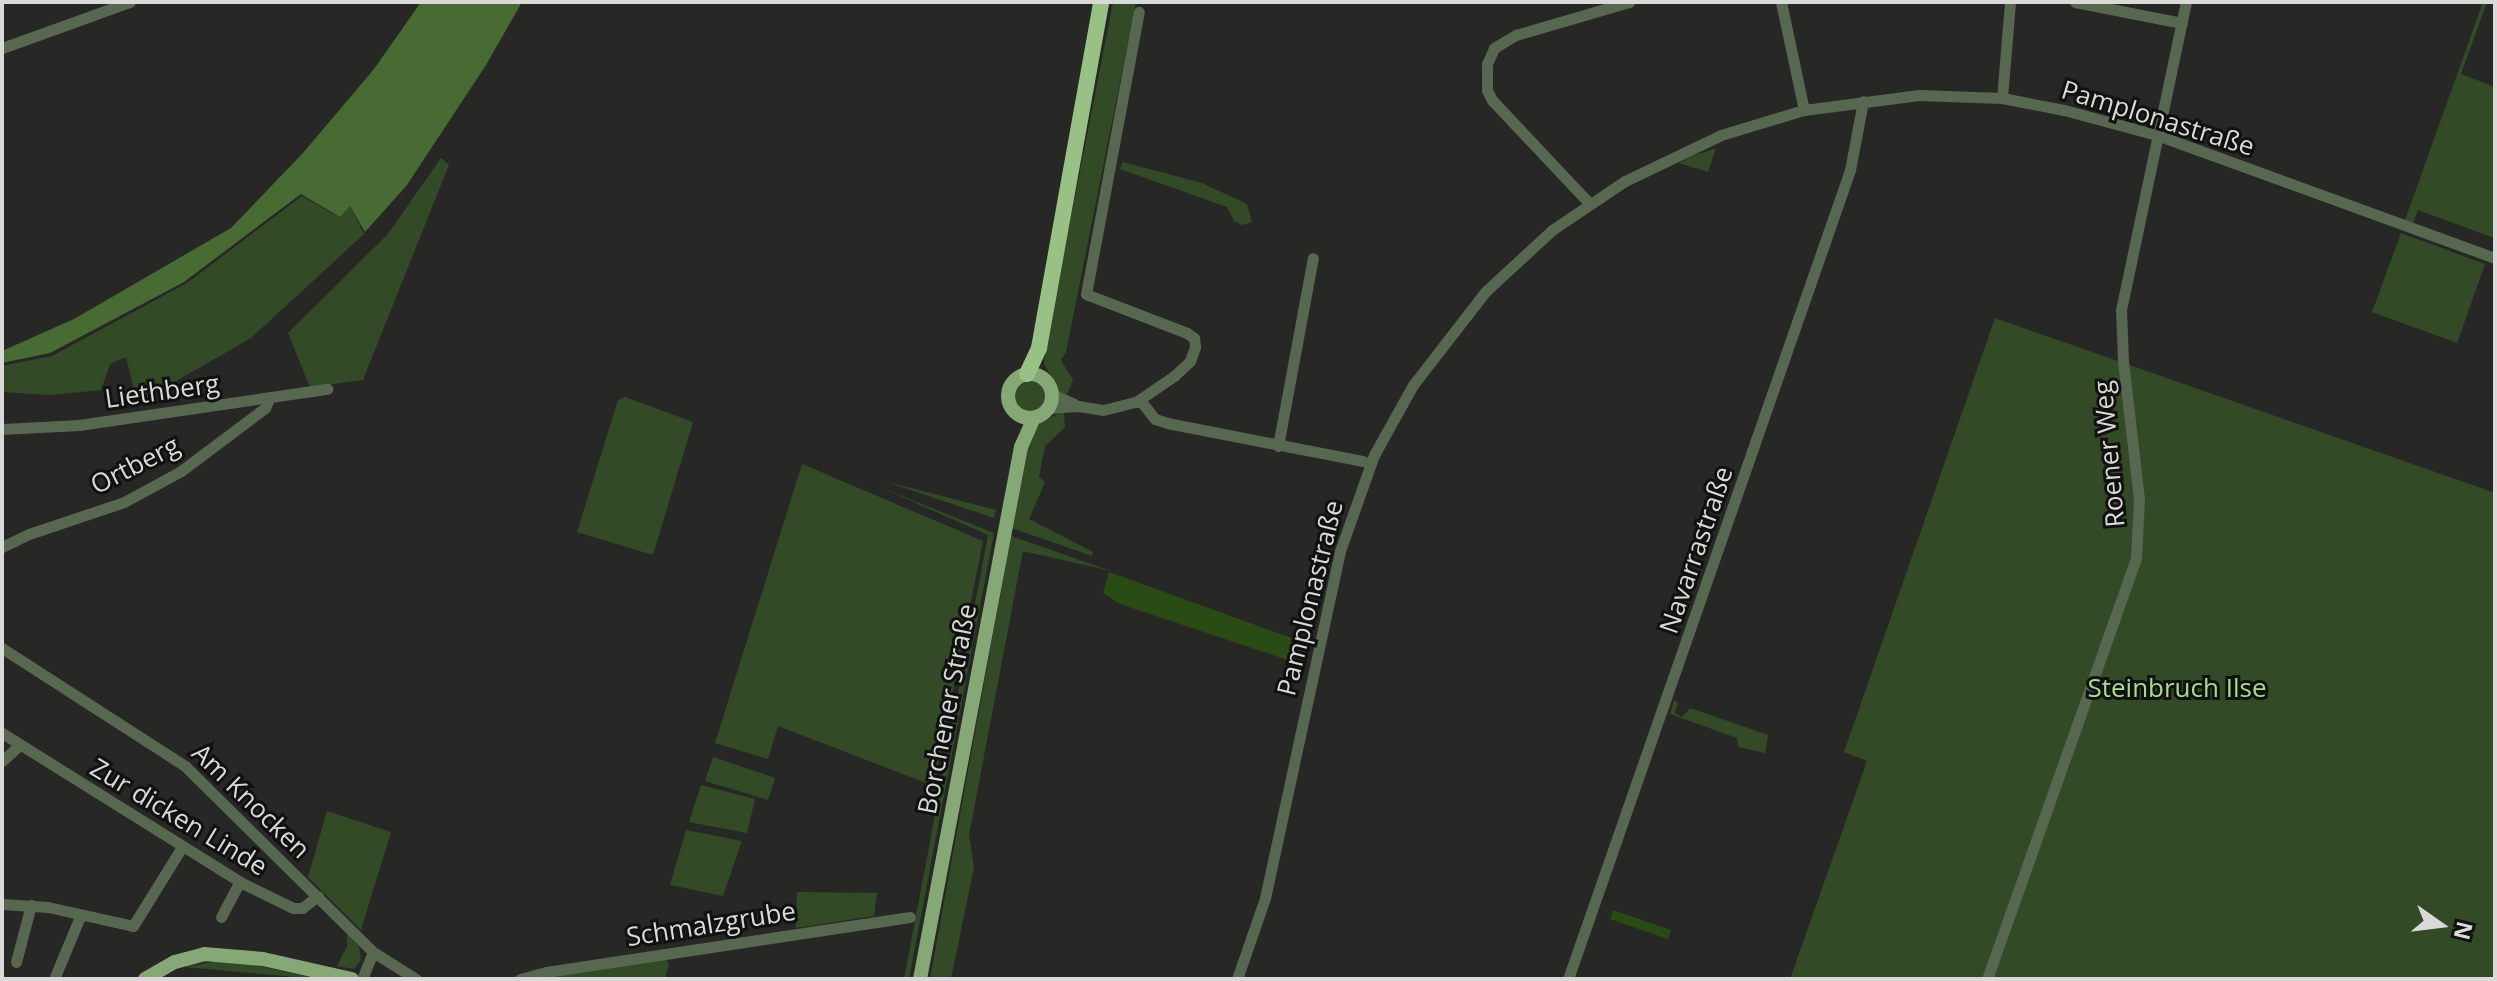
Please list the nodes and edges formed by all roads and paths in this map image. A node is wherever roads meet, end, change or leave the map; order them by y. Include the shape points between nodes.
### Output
1 (130, 2) edge
2 (1101, 2) edge
3 (1109, 2) edge
4 (1629, 2) edge
5 (1781, 2) edge
6 (2010, 2) edge
7 (2075, 2) edge
8 (2186, 2) edge
9 (1139, 12) dead end
10 (2182, 23) junction
11 (2, 48) edge
12 (2002, 98) junction
13 (1863, 101) junction
14 (1847, 103) junction
15 (1804, 110) junction
16 (1856, 133) junction
17 (2157, 135) junction
18 (1078, 143) junction
19 (1589, 203) junction
20 (1313, 258) dead end
21 (2495, 258) edge
22 (1034, 376) junction
23 (327, 389) dead end
24 (270, 397) junction
25 (1140, 400) junction
26 (1050, 401) junction
27 (1026, 417) junction
28 (2, 429) edge
29 (1278, 446) junction
30 (1363, 461) dead end
31 (2, 547) edge
32 (2, 648) edge
33 (2, 733) edge
34 (20, 745) junction
35 (2, 761) edge
36 (182, 847) junction
37 (240, 882) junction
38 (318, 896) junction
39 (2, 904) edge
40 (31, 905) junction
41 (81, 914) junction
42 (221, 917) dead end
43 (910, 917) dead end
44 (373, 952) junction
45 (16, 962) dead end
46 (54, 979) edge
47 (145, 979) edge
48 (352, 979) edge
49 (362, 979) edge
50 (416, 979) edge
51 (520, 979) edge
52 (920, 979) edge
53 (1237, 979) edge
54 (1568, 979) edge
55 (1987, 979) edge

1 - 11 street
2 - 18 highway
3 - 18 highway
4 - 19 street via 1516,35 1494,48 1487,64 1492,100
5 - 15 street
6 - 12 street
7 - 10 street
8 - 10 street, Roener Weg
9 - 25 street via 1086,294 1187,333 1196,343 1190,361
10 - 17 street, Roener Weg
12 - 13 street, Pamplonastraße via 1925,95
12 - 17 street, Pamplonastraße
13 - 14 street, Pamplonastraße
13 - 16 street, Navarrastraße
14 - 15 street, Pamplonastraße
14 - 16 street, Navarrastraße
15 - 19 street, Pamplonastraße via 1686,149
16 - 54 street, Navarrastraße via 1850,170
17 - 21 street, Pamplonastraße
17 - 55 street, Roener Weg via 2121,310 2139,499 2136,558
18 - 22 highway
19 - 53 street, Pamplonastraße via 1516,261 1474,305 1413,385 1370,464 1337,560 1265,898
20 - 29 street
22 - 26 main road
22 - 27 main road via 1014,380 1008,392 1009,406
23 - 24 street, Liethberg
24 - 28 street, Liethberg via 79,425
24 - 31 street, Ortberg via 265,408 181,471 124,502
25 - 26 street via 1103,410
25 - 29 street via 1155,419 1167,423
26 - 27 main road
27 - 52 main road, Borchener Straße
29 - 30 street
32 - 38 street, Am Knocken via 185,766
33 - 34 street, Zur dicken Linde
34 - 35 street
34 - 36 street, Zur dicken Linde
36 - 37 street, Zur dicken Linde
36 - 41 street via 133,926
37 - 38 street, Zur dicken Linde via 293,908
37 - 42 street
38 - 44 street, Am Knocken
39 - 40 street
40 - 41 street
40 - 45 street
41 - 46 street
43 - 51 street, Schmalzgrube
44 - 49 street
44 - 50 street, Am Knocken
47 - 48 main road via 204,954 263,959

